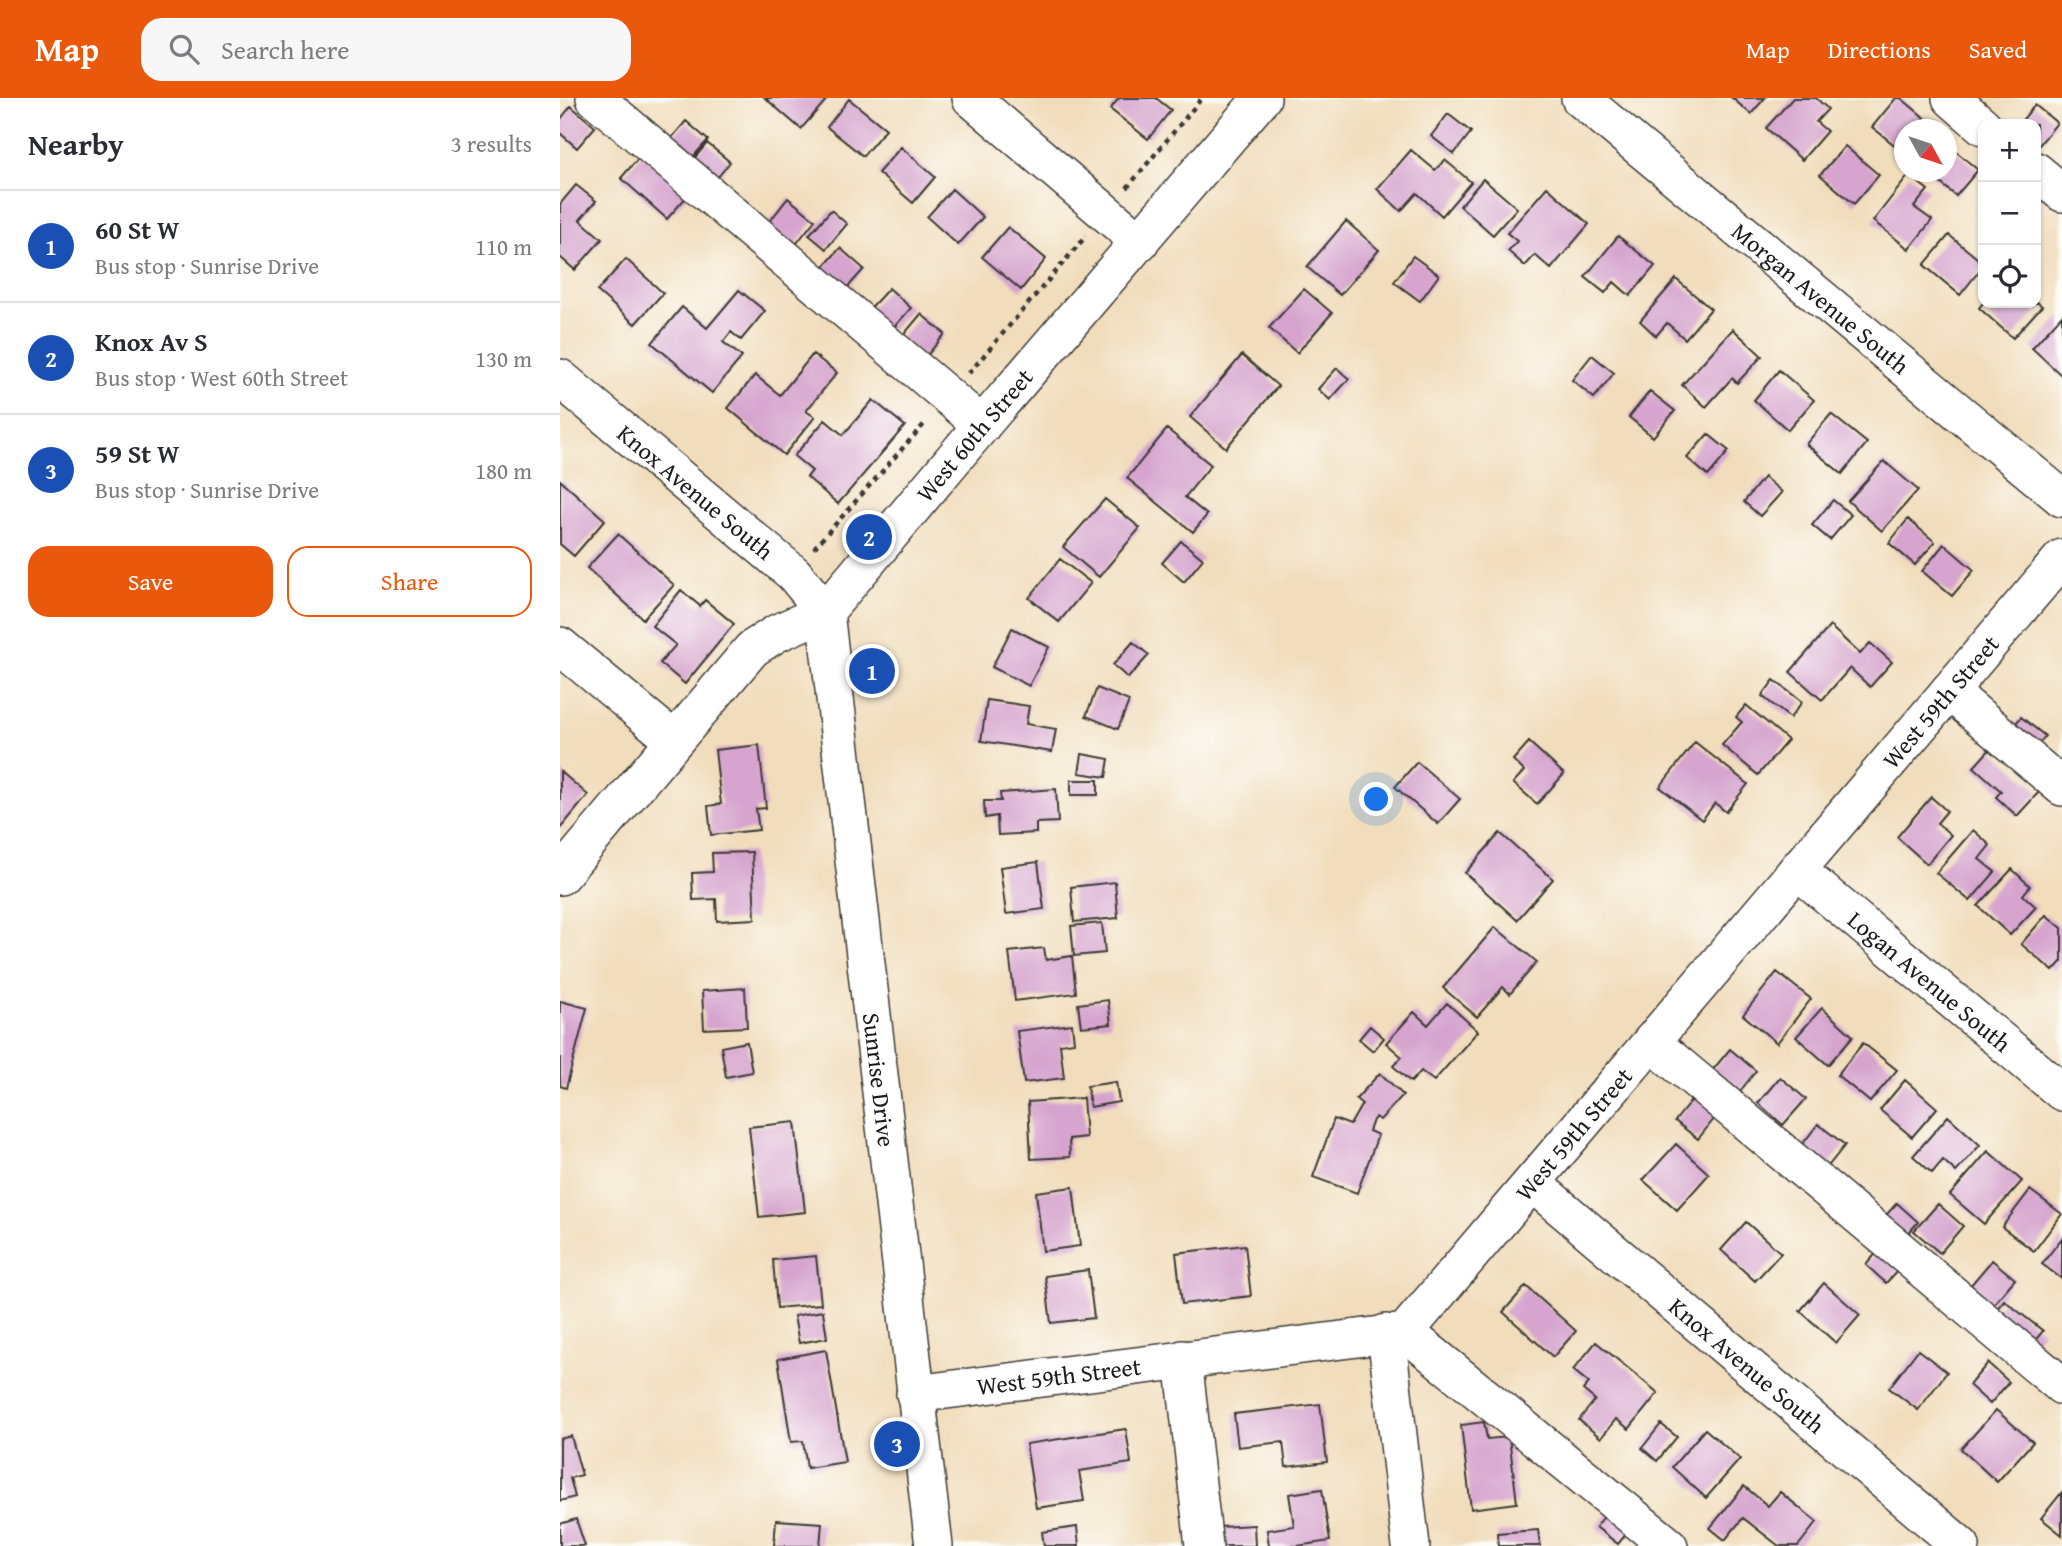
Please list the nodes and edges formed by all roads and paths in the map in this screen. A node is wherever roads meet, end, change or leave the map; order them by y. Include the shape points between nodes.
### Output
1 (595, 98) edge
2 (971, 98) edge
3 (1202, 98) edge
4 (1262, 98) edge
5 (1951, 98) edge
6 (1586, 100) edge
7 (1978, 121) edge
8 (2041, 175) edge
9 (2062, 193) edge
10 (1126, 195) dead end
11 (1140, 242) junction
12 (560, 378) edge
13 (982, 425) junction
14 (2062, 498) edge
15 (2062, 558) edge
16 (825, 612) junction
17 (560, 646) edge
18 (1949, 691) junction
19 (674, 740) junction
20 (2062, 786) edge
21 (1797, 870) junction
22 (560, 876) edge
23 (1651, 1042) junction
24 (2062, 1092) edge
25 (1532, 1184) junction
26 (1395, 1332) junction
27 (1183, 1359) junction
28 (2062, 1386) edge
29 (915, 1394) junction
30 (934, 1546) edge
31 (1204, 1546) edge
32 (1411, 1546) edge
33 (1669, 1546) edge
34 (1961, 1546) edge

1 - 13 street
2 - 11 street
3 - 10 path via 1125,189
4 - 11 street, West 60th Street
5 - 7 street
6 - 14 street, Morgan Avenue South
8 - 9 street
11 - 13 street, West 60th Street
12 - 16 street, Knox Avenue South via 794,574
13 - 16 street, West 60th Street
15 - 18 street, West 59th Street
16 - 19 street, West 60th Street via 752,649
16 - 29 street, Sunrise Drive
17 - 19 street
18 - 20 street
18 - 21 street, West 59th Street
19 - 22 street, West 60th Street
21 - 23 street, West 59th Street
21 - 24 street, Logan Avenue South
23 - 25 street, West 59th Street
23 - 28 street
25 - 26 street, West 59th Street
25 - 34 street, Knox Avenue South
26 - 27 street, West 59th Street
26 - 32 street
26 - 33 street
27 - 29 street, West 59th Street
27 - 31 street
29 - 30 street, Sunrise Drive

